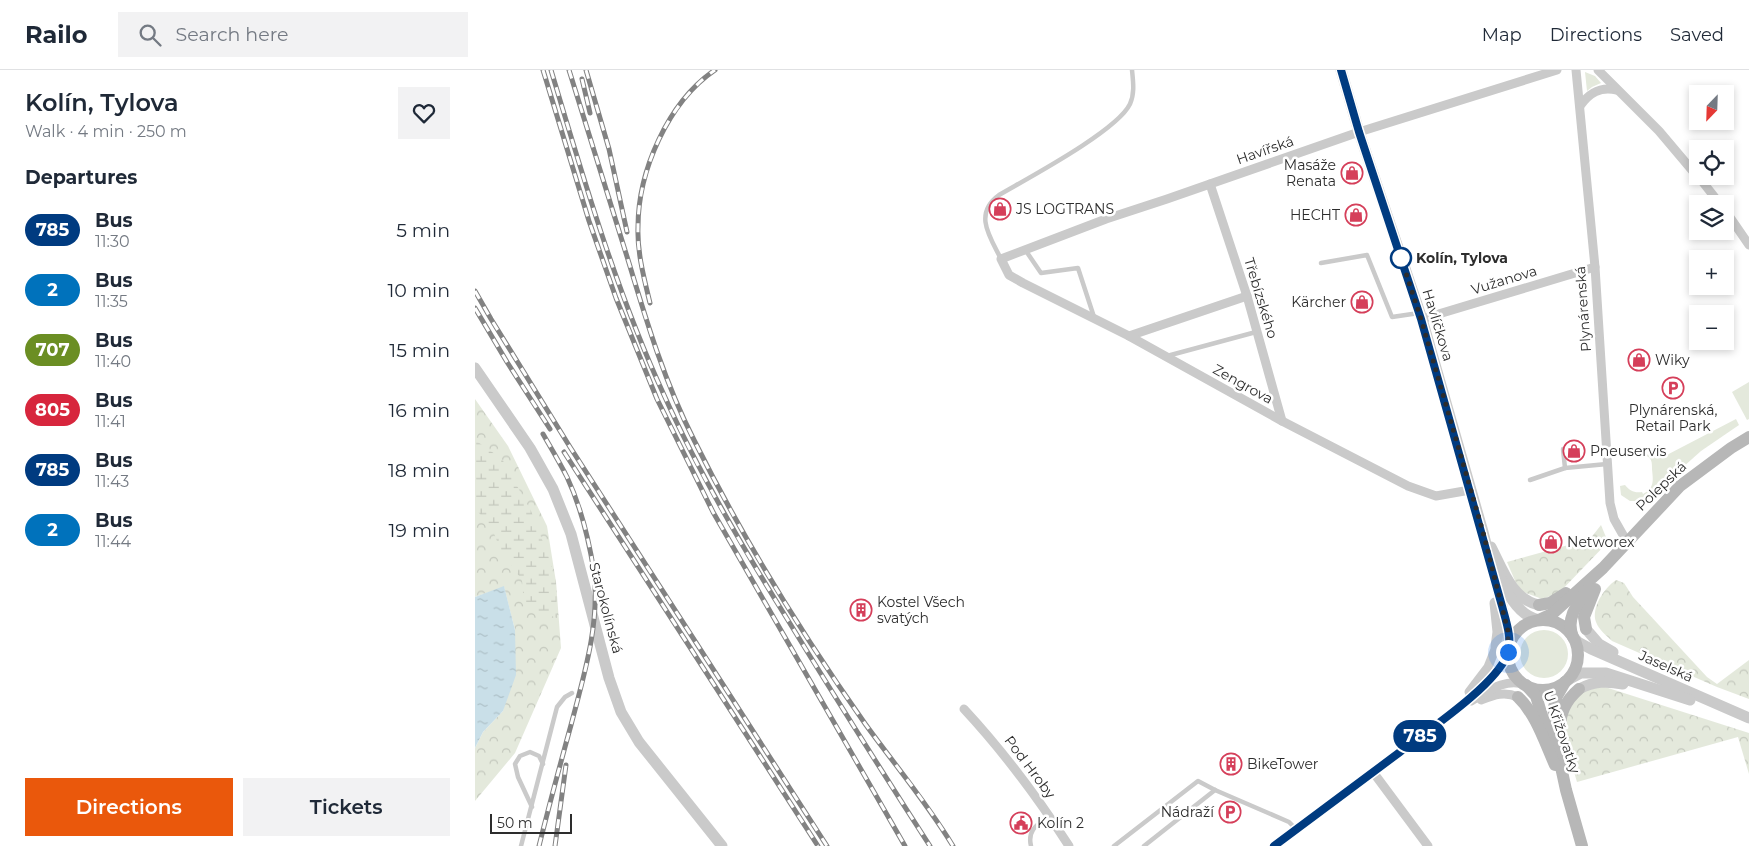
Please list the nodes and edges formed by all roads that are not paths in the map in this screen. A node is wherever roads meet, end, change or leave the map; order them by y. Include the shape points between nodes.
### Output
1 (1133, 70) edge
2 (1341, 70) edge
3 (1557, 70) edge
4 (1577, 70) edge
5 (1598, 70) edge
6 (1617, 90) junction
7 (1580, 106) junction
8 (1359, 132) junction
9 (1689, 166) edge
10 (1210, 184) junction
11 (1705, 185) edge
12 (1714, 195) edge
13 (1734, 223) edge
14 (1749, 245) edge
15 (1026, 250) junction
16 (1001, 259) junction
17 (1321, 263) dead end
18 (1595, 267) junction
19 (1247, 296) junction
20 (1421, 316) junction
21 (1095, 319) junction
22 (1257, 332) junction
23 (1129, 336) junction
24 (1166, 356) junction
25 (475, 368) edge
26 (1282, 421) junction
27 (1749, 437) edge
28 (1563, 449) dead end
29 (1607, 464) junction
30 (1565, 468) junction
31 (1530, 480) dead end
32 (1470, 490) junction
33 (1483, 532) junction
34 (1627, 542) junction
35 (1603, 568) junction
36 (1539, 605) joint
37 (1539, 620) junction
38 (1586, 629) joint
39 (1573, 637) junction
40 (1496, 647) joint
41 (1508, 652) junction
42 (1566, 681) junction
43 (1526, 685) junction
44 (1579, 689) joint
45 (1678, 692) junction
46 (572, 693) dead end
47 (1517, 697) joint
48 (964, 709) dead end
49 (1455, 710) junction
50 (1749, 718) edge
51 (543, 764) junction
52 (1373, 772) junction
53 (1215, 790) junction
54 (1566, 790) junction
55 (532, 807) junction
56 (1049, 815) junction
57 (1297, 829) junction
58 (521, 846) edge
59 (722, 846) edge
60 (1031, 846) edge
61 (1069, 846) edge
62 (1114, 846) edge
63 (1144, 846) edge
64 (1274, 846) edge
65 (1428, 846) edge
66 (1582, 846) edge

1 - 16 lane via 1132,99 1121,117 1077,149 999,194 989,204 986,224
2 - 8 street, Havlíčkova
3 - 8 street, Havířská
4 - 7 street, Plynárenská
5 - 6 street
6 - 7 street via 1599,90
6 - 9 street
7 - 18 street, Plynárenská
8 - 10 street, Havířská
8 - 20 street, Havlíčkova
10 - 15 street, Havířská
10 - 19 street, Třebízského
11 - 12 street
13 - 14 street
15 - 16 street, Havířská
15 - 21 lane via 1041,273 1078,268
16 - 21 street, Zengrova via 1009,274
17 - 20 lane via 1367,255 1392,317
18 - 20 street, Vužanova
18 - 29 street, Plynárenská
19 - 22 street, Třebízského
19 - 23 street
20 - 32 street, Havlíčkova
21 - 23 street, Zengrova
22 - 24 lane
22 - 26 street, Třebízského
23 - 24 street, Zengrova
24 - 26 street, Zengrova
25 - 59 street, Starokolínská via 530,448 553,488 571,534 621,712 639,742
26 - 32 street, Zengrova via 1426,494 1442,496
27 - 34 main road, Polepská via 1680,486
28 - 30 lane
29 - 30 lane
29 - 34 street, Plynárenská via 1612,512
30 - 31 lane
32 - 33 street, Havlíčkova
33 - 36 street via 1518,594
33 - 37 street, Havlíčkova via 1508,593 1524,613
33 - 40 street via 1497,622
33 - 41 street, Havlíčkova via 1508,631
34 - 35 main road, Polepská
35 - 36 main road via 1556,599
35 - 37 main road, Polepská via 1551,614
35 - 38 main road via 1583,617
35 - 39 main road, Polepská via 1573,611 1570,624
37 - 39 main road via 1556,622
37 - 41 main road via 1519,629
38 - 45 street via 1606,648
39 - 42 main road via 1578,659
39 - 45 street, Jaselská
40 - 49 street via 1488,667
41 - 43 main road via 1514,674
41 - 49 street via 1493,675
42 - 43 main road via 1548,689
42 - 45 street, Jaselská via 1581,673 1606,673
42 - 54 main road, U Křižovatky via 1555,702 1553,722
43 - 49 street via 1512,682 1499,685
43 - 54 main road, U Křižovatky via 1536,696
44 - 45 street via 1592,683 1611,682
44 - 54 main road via 1569,699 1560,719
45 - 50 street, Jaselská
46 - 51 lane via 557,707
47 - 49 street via 1497,694
47 - 54 main road via 1534,720
48 - 56 street, Pod Hroby via 994,742
49 - 52 street
51 - 55 lane
51 - 55 lane via 539,756 530,752 520,756 515,764
52 - 57 street
52 - 65 street
53 - 57 lane via 1289,822
53 - 62 lane via 1198,781
53 - 63 lane
54 - 66 main road, U Křižovatky
55 - 58 lane
56 - 60 lane via 1031,832
56 - 61 street, Pod Hroby
57 - 64 street

